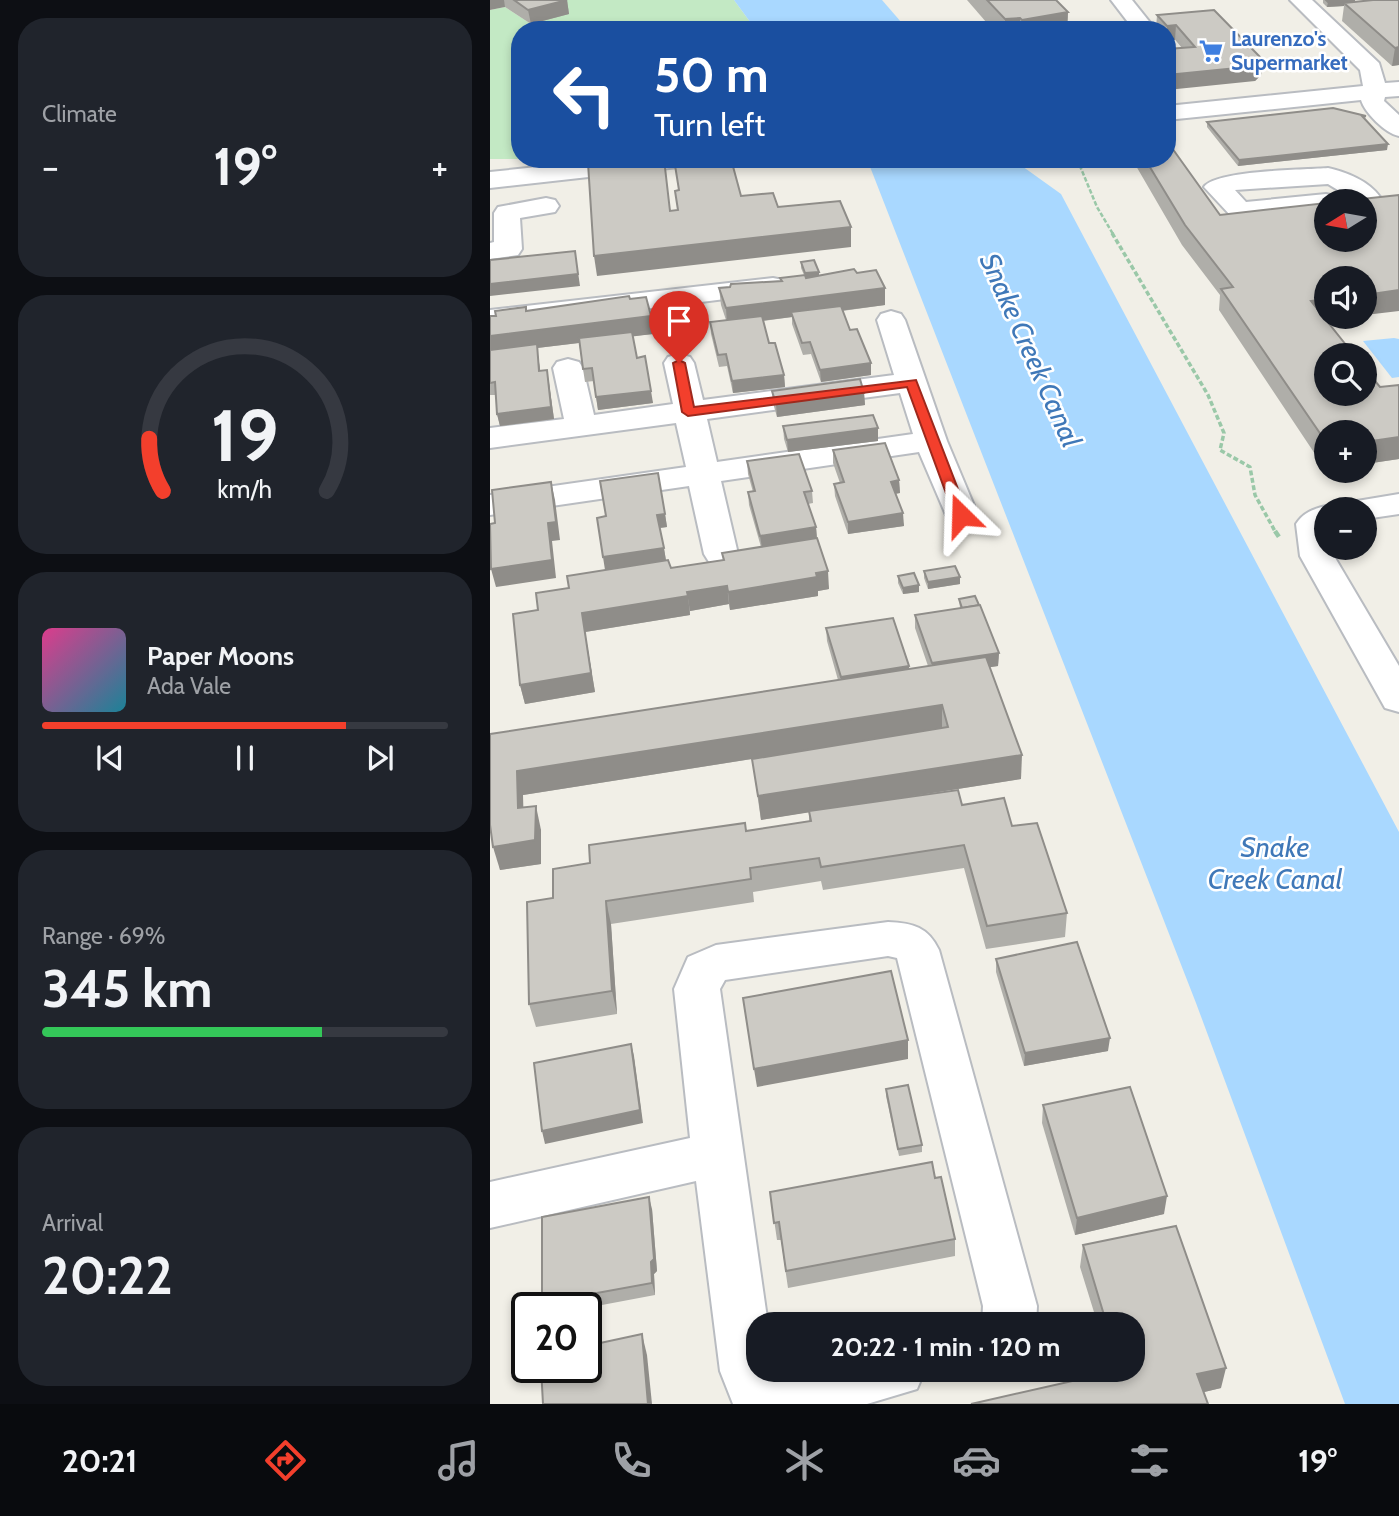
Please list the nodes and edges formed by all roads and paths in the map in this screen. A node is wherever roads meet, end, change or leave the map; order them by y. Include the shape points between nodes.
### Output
1 (1121, 0) edge
2 (1300, 0) edge
3 (1138, 21) edge
4 (1387, 90) edge
5 (1399, 107) edge
6 (1176, 112) edge
7 (1399, 129) edge
8 (490, 165) edge
9 (511, 166) edge
10 (605, 168) edge
11 (1081, 168) edge
12 (490, 180) edge
13 (1329, 202) edge
14 (546, 206) dead end
15 (490, 251) edge
16 (784, 285) edge
17 (490, 319) edge
18 (891, 320) dead end
19 (679, 363) dead end
20 (568, 368) dead end
21 (912, 382) junction
22 (688, 412) junction
23 (581, 426) junction
24 (490, 438) edge
25 (931, 441) junction
26 (703, 476) junction
27 (1399, 504) edge
28 (490, 505) edge
29 (1377, 507) edge
30 (961, 515) dead end
31 (1282, 542) dead end
32 (721, 554) edge
33 (1319, 560) edge
34 (1399, 699) edge
35 (717, 1154) junction
36 (490, 1205) edge
37 (1010, 1312) edge
38 (746, 1357) edge
39 (752, 1382) edge
40 (844, 1382) edge

1 - 3 street
2 - 4 street via 1371,68
4 - 5 street
4 - 6 street
4 - 7 street via 1373,102
8 - 9 street
10 - 12 street
11 - 31 path via 1097,207 1208,395 1224,433 1220,450 1250,467 1250,485
13 - 13 street via 1378,196 1328,177 1217,187 1240,210
14 - 15 street via 507,212 508,249
16 - 17 street
18 - 21 street
19 - 22 street
20 - 23 street
21 - 22 street
21 - 25 street
22 - 23 street
22 - 26 street
23 - 24 street
25 - 26 street
25 - 30 street
26 - 28 street
26 - 32 street
27 - 29 street
33 - 34 street
35 - 36 street
35 - 37 street via 697,989 704,970 716,963 906,940 917,950
35 - 38 street
39 - 40 street via 755,1391 774,1398

